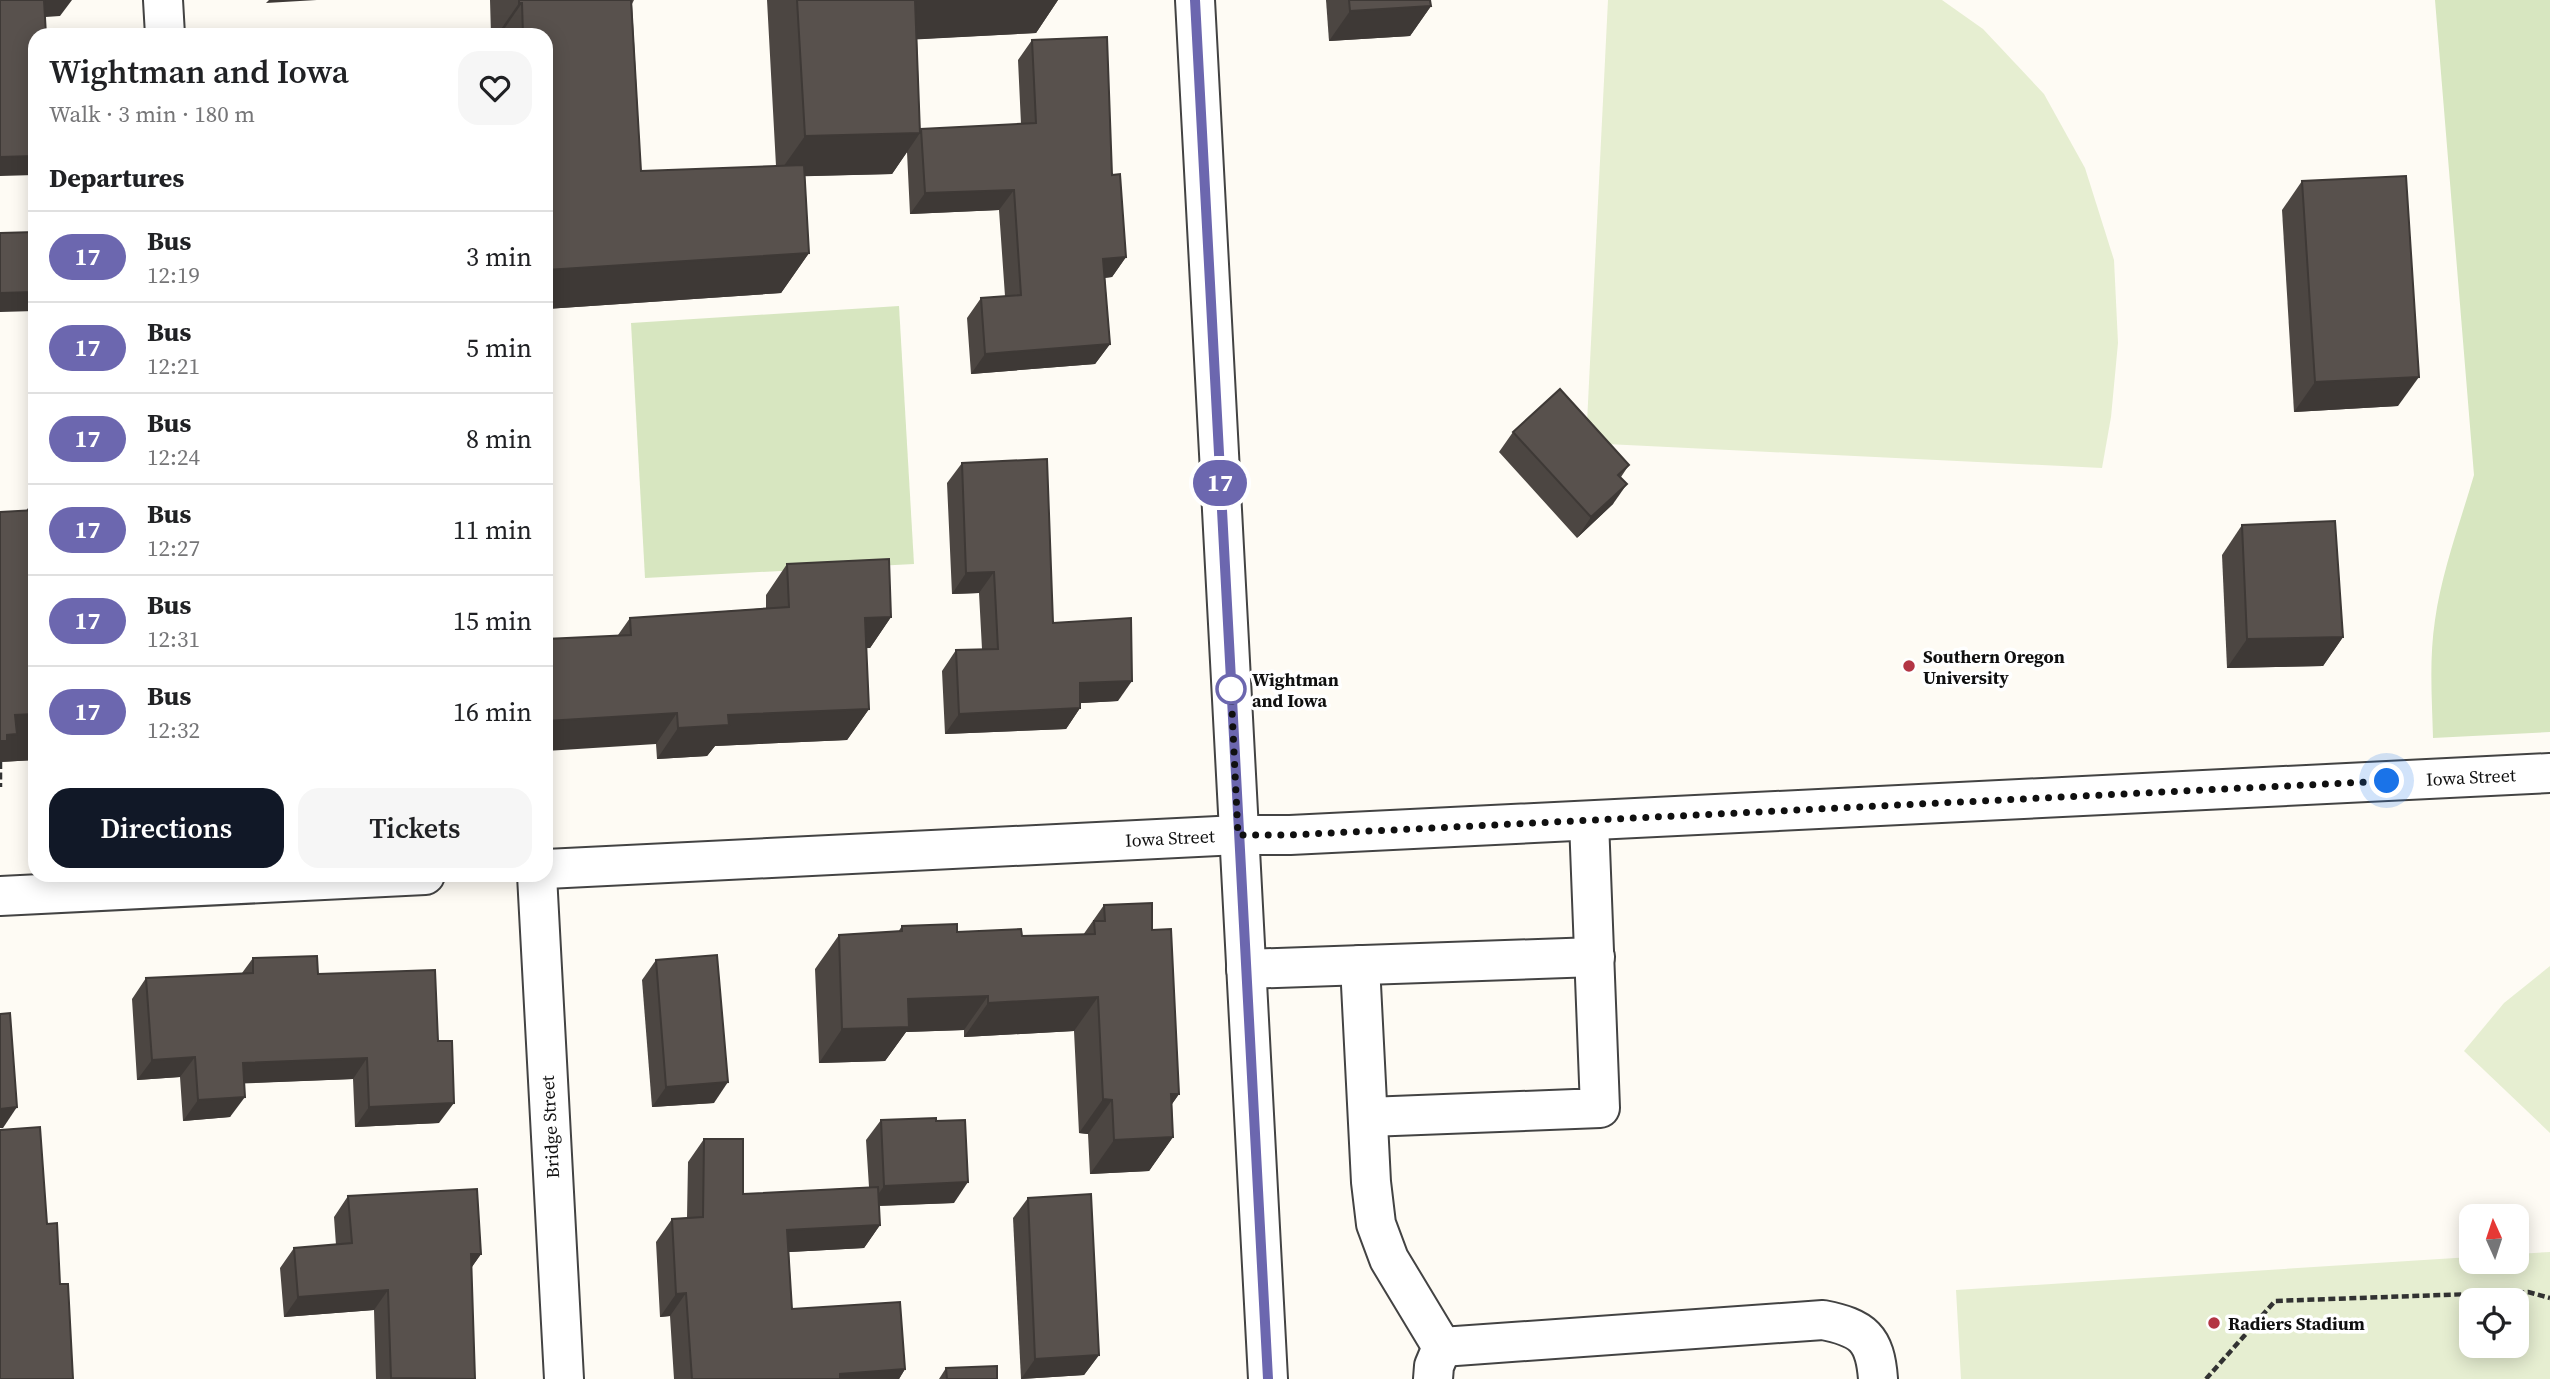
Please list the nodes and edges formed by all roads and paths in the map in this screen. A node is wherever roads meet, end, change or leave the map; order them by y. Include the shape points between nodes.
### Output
1 (163, 0) edge
2 (1195, 0) edge
3 (165, 28) edge
4 (0, 762) edge
5 (2550, 773) edge
6 (0, 787) edge
7 (1590, 821) junction
8 (1238, 835) junction
9 (553, 869) edge
10 (187, 882) edge
11 (537, 882) edge
12 (0, 896) edge
13 (1595, 957) junction
14 (1360, 965) junction
15 (1246, 969) junction
16 (1368, 1117) junction
17 (2550, 1298) edge
18 (1438, 1363) edge
19 (564, 1379) edge
20 (1268, 1379) edge
21 (1878, 1379) edge
22 (2207, 1379) edge

1 - 3 street
2 - 8 street
4 - 6 path
5 - 7 street, Iowa Street
7 - 8 street, Iowa Street
7 - 13 street
8 - 9 street, Iowa Street
8 - 15 street
10 - 12 street
11 - 19 street, Bridge Street
13 - 14 street
13 - 16 street via 1600,1108
14 - 15 street
14 - 16 street
15 - 20 street
16 - 18 street via 1376,1224
17 - 22 path via 2528,1292 2275,1301
18 - 21 street via 1823,1320 1854,1329 1868,1340 1876,1354

